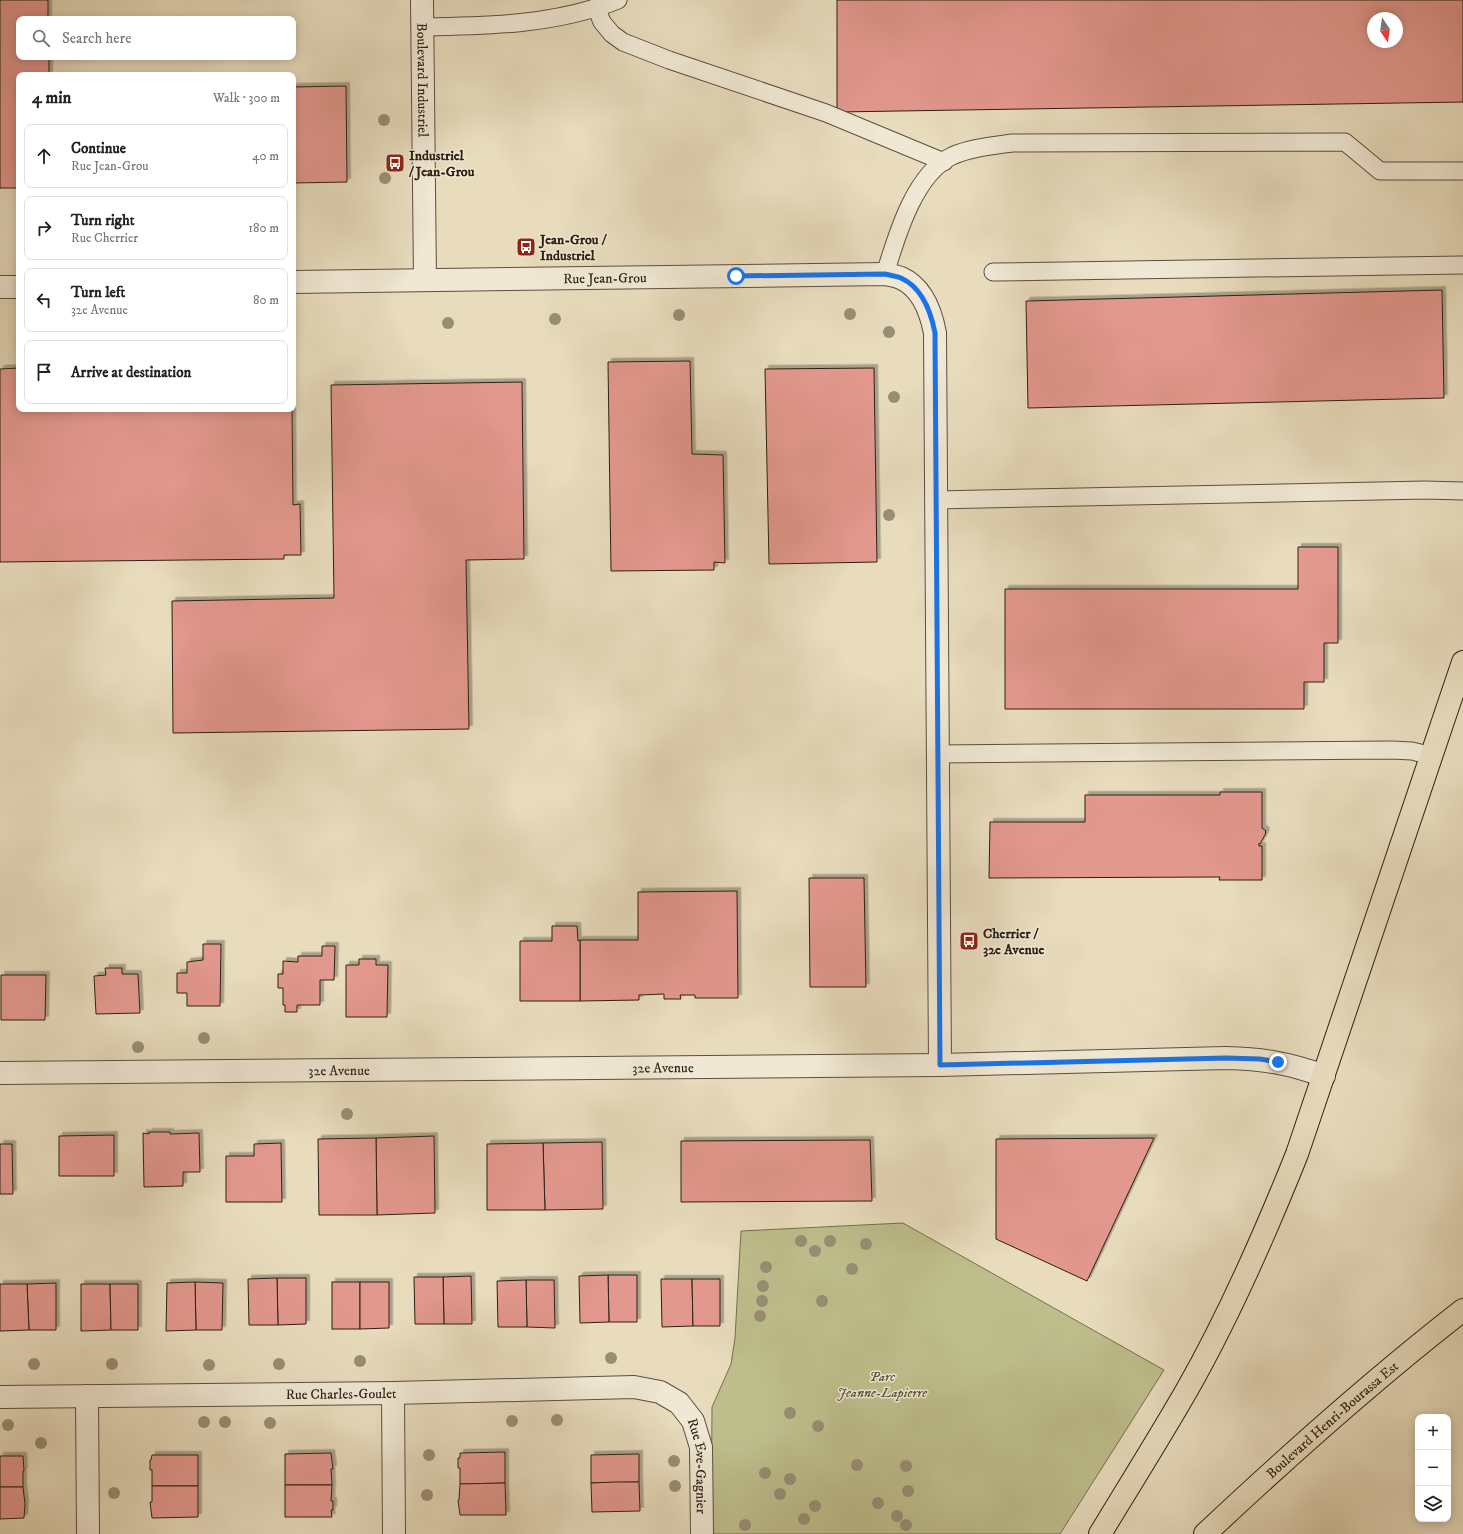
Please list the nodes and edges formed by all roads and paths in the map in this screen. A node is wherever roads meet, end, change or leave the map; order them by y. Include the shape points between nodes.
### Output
1 (422, 0) edge
2 (618, 0) edge
3 (596, 8) junction
4 (422, 27) junction
5 (944, 162) junction
6 (1463, 171) edge
7 (1463, 265) edge
8 (993, 272) dead end
9 (885, 274) junction
10 (425, 280) junction
11 (296, 282) edge
12 (0, 287) edge
13 (16, 287) edge
14 (1463, 492) edge
15 (936, 500) junction
16 (1463, 662) edge
17 (938, 754) junction
18 (1432, 756) junction
19 (940, 1065) junction
20 (0, 1073) edge
21 (1324, 1076) junction
22 (1463, 1310) edge
23 (393, 1393) junction
24 (87, 1396) junction
25 (0, 1397) edge
26 (679, 1403) joint
27 (88, 1534) edge
28 (394, 1534) edge
29 (702, 1534) edge
30 (1100, 1534) edge
31 (1205, 1534) edge

1 - 4 street, Boulevard Industriel
2 - 3 lane
3 - 4 lane via 576,14 494,26
3 - 5 lane via 602,22 623,42 826,113
4 - 10 street, Boulevard Industriel
5 - 6 lane via 964,152 1012,143 1345,142 1380,171
5 - 9 lane via 934,169 907,209
7 - 8 lane
9 - 10 street, Rue Jean-Grou
9 - 15 street, Rue Jean-Grou via 901,278 914,287 932,315 935,333
10 - 11 street, Rue Jean-Grou
12 - 13 street
14 - 15 lane via 1417,490
15 - 17 street
16 - 18 main road
17 - 18 lane via 1392,750
17 - 19 street
18 - 21 main road
19 - 20 street, 32e Avenue
19 - 21 street, 32e Avenue via 1244,1058 1278,1062
21 - 30 main road via 1277,1204 1221,1323 1188,1388
22 - 31 main road, Boulevard Henri-Bourassa Est via 1320,1428
23 - 24 street, Rue Charles-Goulet
23 - 26 street, Rue Charles-Goulet via 634,1387 660,1392
23 - 28 street
24 - 25 street, Rue Charles-Goulet
24 - 27 street
26 - 29 street, Rue Eve-Gagnier via 693,1421 701,1447

